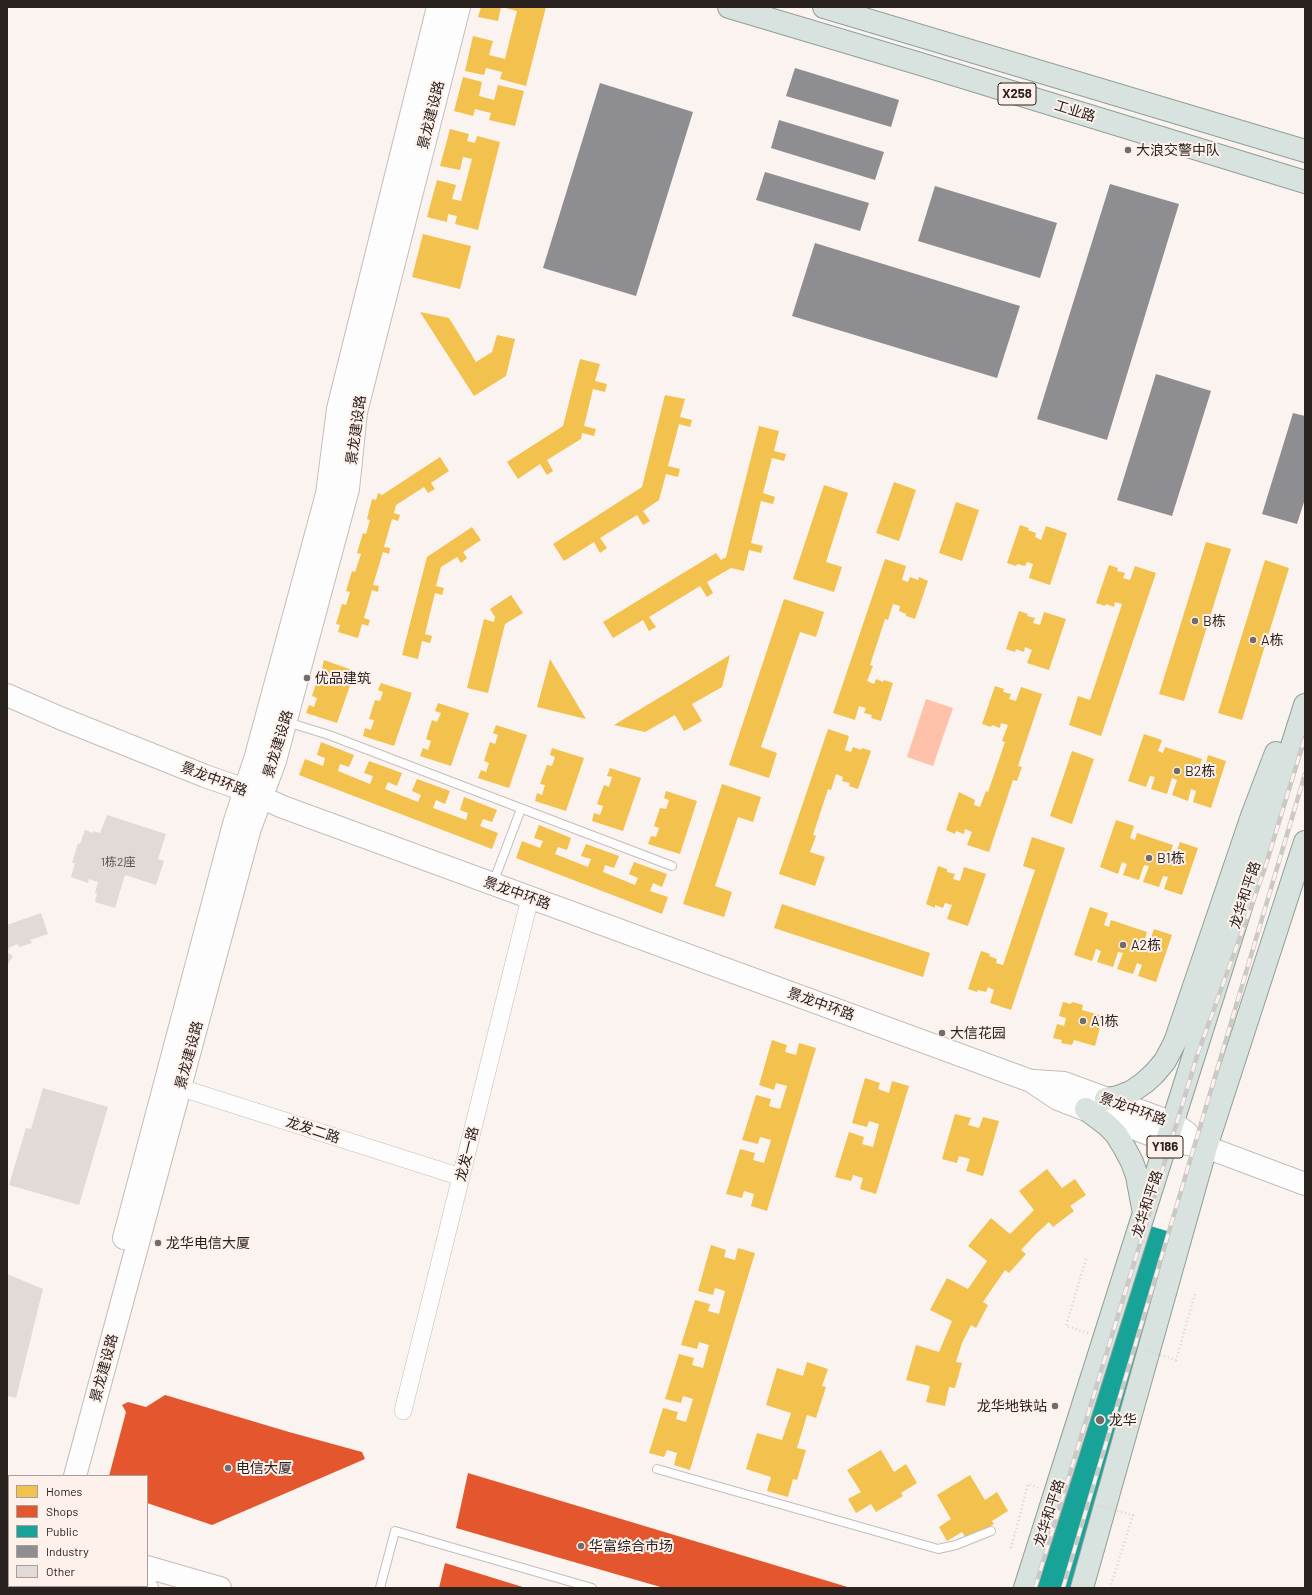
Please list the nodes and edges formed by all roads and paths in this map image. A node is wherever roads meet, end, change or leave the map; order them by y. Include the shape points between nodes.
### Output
1 (438, 7) edge
2 (459, 7) edge
3 (729, 7) edge
4 (824, 7) edge
5 (1305, 152) edge
6 (1305, 182) edge
7 (7, 695) edge
8 (1305, 697) edge
9 (1305, 705) edge
10 (286, 721) junction
11 (253, 794) junction
12 (521, 809) junction
13 (1305, 842) edge
14 (672, 866) dead end
15 (492, 884) junction
16 (530, 898) junction
17 (1031, 1080) junction
18 (173, 1085) junction
19 (1106, 1099) junction
20 (1086, 1110) junction
21 (1170, 1132) junction
22 (1206, 1147) junction
23 (461, 1177) junction
24 (1305, 1184) edge
25 (1144, 1213) junction
26 (1086, 1260) dead end
27 (1196, 1294) dead end
28 (1093, 1334) dead end
29 (1145, 1350) dead end
30 (403, 1411) dead end
31 (657, 1469) dead end
32 (61, 1475) edge
33 (75, 1475) edge
34 (1040, 1488) dead end
35 (1098, 1506) dead end
36 (991, 1530) dead end
37 (1011, 1548) dead end
38 (148, 1567) edge
39 (220, 1588) edge
40 (380, 1588) edge
41 (592, 1588) edge
42 (1025, 1588) edge
43 (1082, 1588) edge
44 (1110, 1588) edge

1 - 11 main road, 景龙建设路 via 338,409 327,494 256,756
2 - 10 main road, 景龙建设路 via 356,412 348,489
3 - 6 main road, 工业路 / X258
4 - 5 main road, 工业路 / X258
7 - 11 main road, 景龙中环路
8 - 19 main road via 1268,772 1175,1042 1165,1061 1144,1083 1130,1092
9 - 21 main road, 龙华和平路 / Y186
10 - 11 main road, 景龙建设路 via 275,761
10 - 12 lane
11 - 15 main road, 景龙中环路
11 - 18 main road, 景龙建设路 via 234,824
12 - 14 lane
12 - 15 lane
13 - 22 main road, Y186
15 - 16 main road, 景龙中环路
16 - 17 main road, 景龙中环路
16 - 23 street, 龙发一路
17 - 19 main road, 景龙中环路 via 1064,1083
17 - 20 main road, 景龙中环路 via 1058,1099
18 - 23 street, 龙发二路
18 - 32 main road, 景龙建设路
18 - 33 main road, 景龙建设路
19 - 21 main road, 景龙中环路
20 - 21 main road, 景龙中环路
20 - 25 main road via 1107,1125 1124,1147 1137,1176
21 - 22 main road, 景龙中环路
21 - 25 main road, 龙华和平路 / Y186
22 - 24 main road, 景龙中环路
22 - 43 main road, Y186
23 - 30 street, 龙发一路
25 - 42 main road, 龙华和平路 / Y186
26 - 28 path via 1066,1326
27 - 29 path, bridge via 1176,1360
31 - 36 lane via 938,1549 956,1545
34 - 37 path via 1028,1484
35 - 44 path, bridge via 1133,1515
38 - 39 main road
40 - 41 lane via 395,1531

